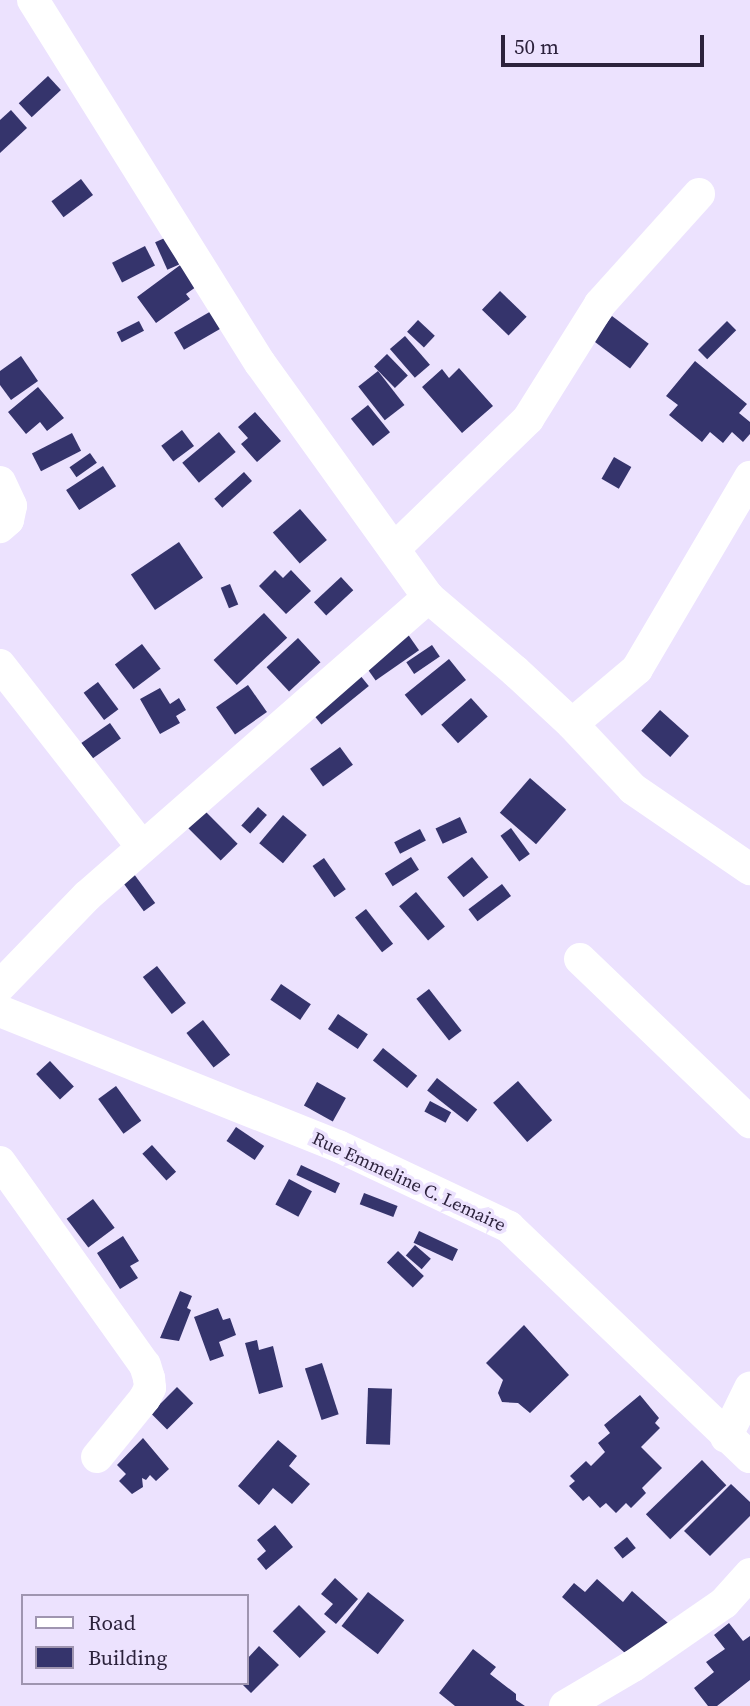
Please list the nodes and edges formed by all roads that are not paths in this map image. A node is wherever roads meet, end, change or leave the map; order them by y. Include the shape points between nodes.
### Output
1 (33, 0) edge
2 (699, 194) dead end
3 (750, 477) edge
4 (0, 482) edge
5 (0, 527) edge
6 (394, 549) junction
7 (428, 597) junction
8 (0, 665) edge
9 (572, 724) junction
10 (142, 847) junction
11 (750, 869) edge
12 (580, 959) dead end
13 (0, 986) edge
14 (0, 1011) edge
15 (750, 1122) edge
16 (0, 1162) edge
17 (750, 1388) edge
18 (726, 1437) junction
19 (97, 1457) dead end
20 (750, 1457) edge
21 (750, 1574) edge
22 (565, 1706) edge

1 - 6 street via 260,363
2 - 6 street via 600,304 528,419
3 - 9 street via 637,669
4 - 5 street via 11,506 8,520
6 - 7 street
7 - 9 street
7 - 10 street
8 - 10 street
9 - 11 street via 633,789
10 - 13 street via 87,895
12 - 15 street
14 - 18 street, Rue Emmeline C. Lemaire via 338,1146 509,1227
16 - 19 street via 145,1366 149,1378 145,1398
17 - 18 street
18 - 20 street, Rue Emmeline C. Lemaire
21 - 22 street via 724,1603

